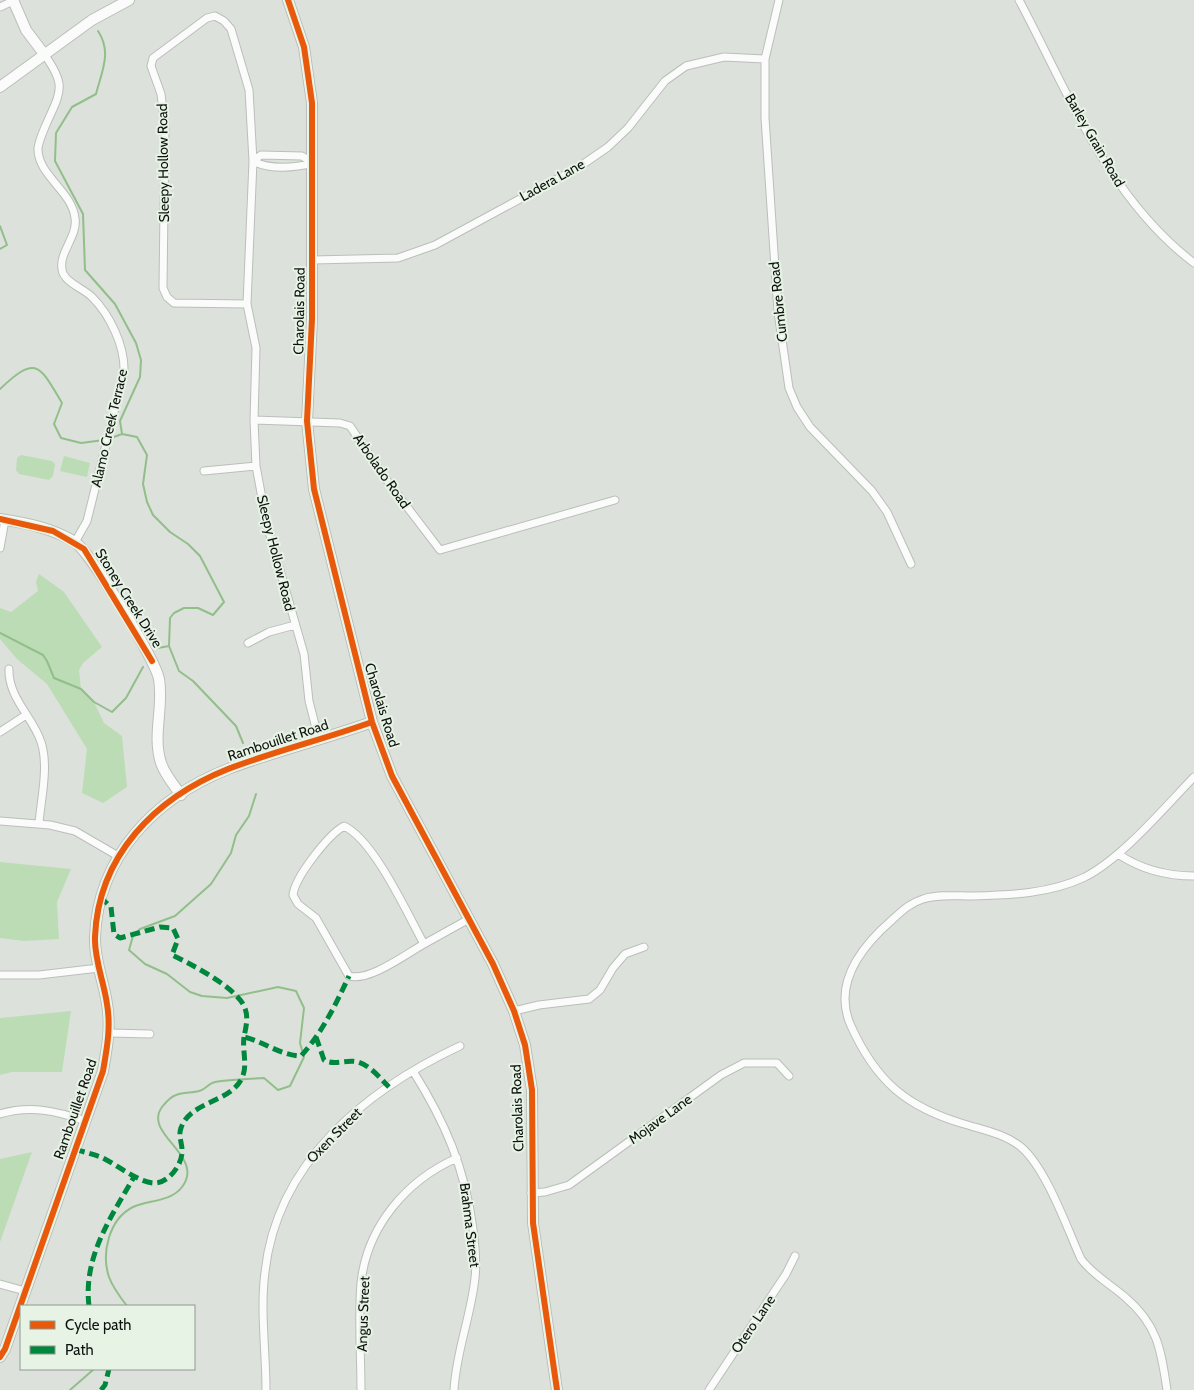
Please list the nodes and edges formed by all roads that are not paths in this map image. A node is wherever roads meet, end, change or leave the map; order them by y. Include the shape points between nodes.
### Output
1 (14, 0) edge
2 (112, 0) edge
3 (129, 0) edge
4 (288, 0) edge
5 (779, 0) edge
6 (1019, 0) edge
7 (0, 8) edge
8 (92, 20) junction
9 (44, 54) junction
10 (765, 59) junction
11 (0, 87) edge
12 (254, 161) junction
13 (313, 162) junction
14 (312, 260) junction
15 (1194, 263) edge
16 (247, 304) junction
17 (254, 420) junction
18 (307, 421) junction
19 (256, 466) junction
20 (204, 471) dead end
21 (615, 500) dead end
22 (2, 519) edge
23 (74, 542) junction
24 (0, 548) edge
25 (911, 564) dead end
26 (295, 624) junction
27 (248, 643) dead end
28 (9, 669) dead end
29 (26, 715) junction
30 (372, 722) junction
31 (0, 732) edge
32 (319, 740) junction
33 (1194, 777) edge
34 (181, 795) junction
35 (0, 821) edge
36 (39, 824) junction
37 (1118, 854) junction
38 (118, 856) junction
39 (1194, 876) edge
40 (469, 919) junction
41 (424, 944) junction
42 (644, 947) dead end
43 (99, 968) junction
44 (0, 975) edge
45 (514, 1011) junction
46 (110, 1033) junction
47 (150, 1034) dead end
48 (460, 1046) dead end
49 (413, 1070) junction
50 (789, 1076) dead end
51 (0, 1114) edge
52 (86, 1121) junction
53 (457, 1158) junction
54 (531, 1193) junction
55 (795, 1256) dead end
56 (0, 1284) edge
57 (25, 1291) junction
58 (20, 1305) edge
59 (20, 1306) edge
60 (0, 1358) edge
61 (266, 1390) edge
62 (361, 1390) edge
63 (454, 1390) edge
64 (557, 1390) edge
65 (709, 1390) edge
66 (1167, 1390) edge

1 - 7 street
1 - 9 street via 26,30
2 - 8 street
3 - 8 street
4 - 13 street, Charolais Road via 309,70
5 - 10 street, Cumbre Road
6 - 15 street, Barley Grain Road via 1088,133 1119,184 1158,231
8 - 9 street
9 - 11 street
9 - 23 street, Alamo Creek Terrace via 60,79 60,89 40,139 40,160 67,198 75,218 61,268 66,278 87,292 102,309 117,336 124,360 124,372 88,521
10 - 14 street, Ladera Lane via 724,57 686,66 665,81 628,128 603,150 579,167 435,245 398,258
10 - 25 street, Cumbre Road via 765,118 774,260 789,388 810,427 872,491 887,512
12 - 13 street via 264,166 302,166
12 - 13 street via 261,155 302,156
12 - 16 street, Sleepy Hollow Road
12 - 16 street, Sleepy Hollow Road via 251,108 231,29 215,16 206,18 153,58 165,127 163,288 174,303
13 - 14 street, Charolais Road
14 - 18 street, Charolais Road
16 - 17 street, Sleepy Hollow Road via 256,348
17 - 18 street, Arbolado Road
17 - 19 street, Sleepy Hollow Road
18 - 21 street, Arbolado Road via 350,426 440,550
18 - 30 street, Charolais Road via 320,519
19 - 20 street
19 - 26 street, Sleepy Hollow Road via 267,525
22 - 23 street, Stoney Creek Drive via 53,531
22 - 24 street
23 - 34 street, Stoney Creek Drive via 84,549 97,567 157,670 159,755 168,777
26 - 27 street
26 - 32 street, Sleepy Hollow Road via 304,654 309,701
28 - 29 street via 11,685
29 - 31 street
29 - 36 street via 44,752
30 - 32 street, Rambouillet Road
30 - 40 street, Charolais Road via 392,776
32 - 34 street, Rambouillet Road via 227,770
33 - 37 street
34 - 38 street, Rambouillet Road via 142,826
35 - 36 street
36 - 38 street via 75,831
37 - 39 street via 1135,866 1160,874
37 - 66 street via 1086,876 1048,890 1008,895 938,896 911,904 861,950 845,992 847,1016 866,1053 900,1095 921,1109 1006,1137 1022,1148 1053,1196 1084,1264 1126,1297 1153,1329 1161,1350
38 - 43 street, Rambouillet Road via 100,897 95,938
40 - 41 street
40 - 45 street, Charolais Road
41 - 41 street via 360,978 349,976 316,918 298,904 293,895 297,881 335,831 344,826 353,829 366,845
42 - 45 street via 625,954 600,990 589,999
43 - 44 street via 39,975
43 - 46 street, Rambouillet Road
45 - 54 street, Charolais Road via 530,1068 533,1119
46 - 47 street
46 - 52 street, Rambouillet Road via 103,1071
48 - 49 street, Oxen Street
49 - 53 street, Brahma Street via 439,1115
49 - 61 street, Oxen Street via 363,1107 323,1143 303,1167 284,1202 275,1224 265,1272
50 - 54 street, Mojave Lane via 777,1063 744,1063 722,1075 569,1185
51 - 52 street via 34,1108
52 - 57 street, Rambouillet Road
53 - 62 street, Angus Street via 431,1171 405,1193 373,1239 362,1282
53 - 63 street, Brahma Street via 468,1195 476,1276 471,1311 455,1368
54 - 64 street, Charolais Road
55 - 65 street, Otero Lane
56 - 57 street
57 - 58 street, Rambouillet Road
59 - 60 street, Rambouillet Road

